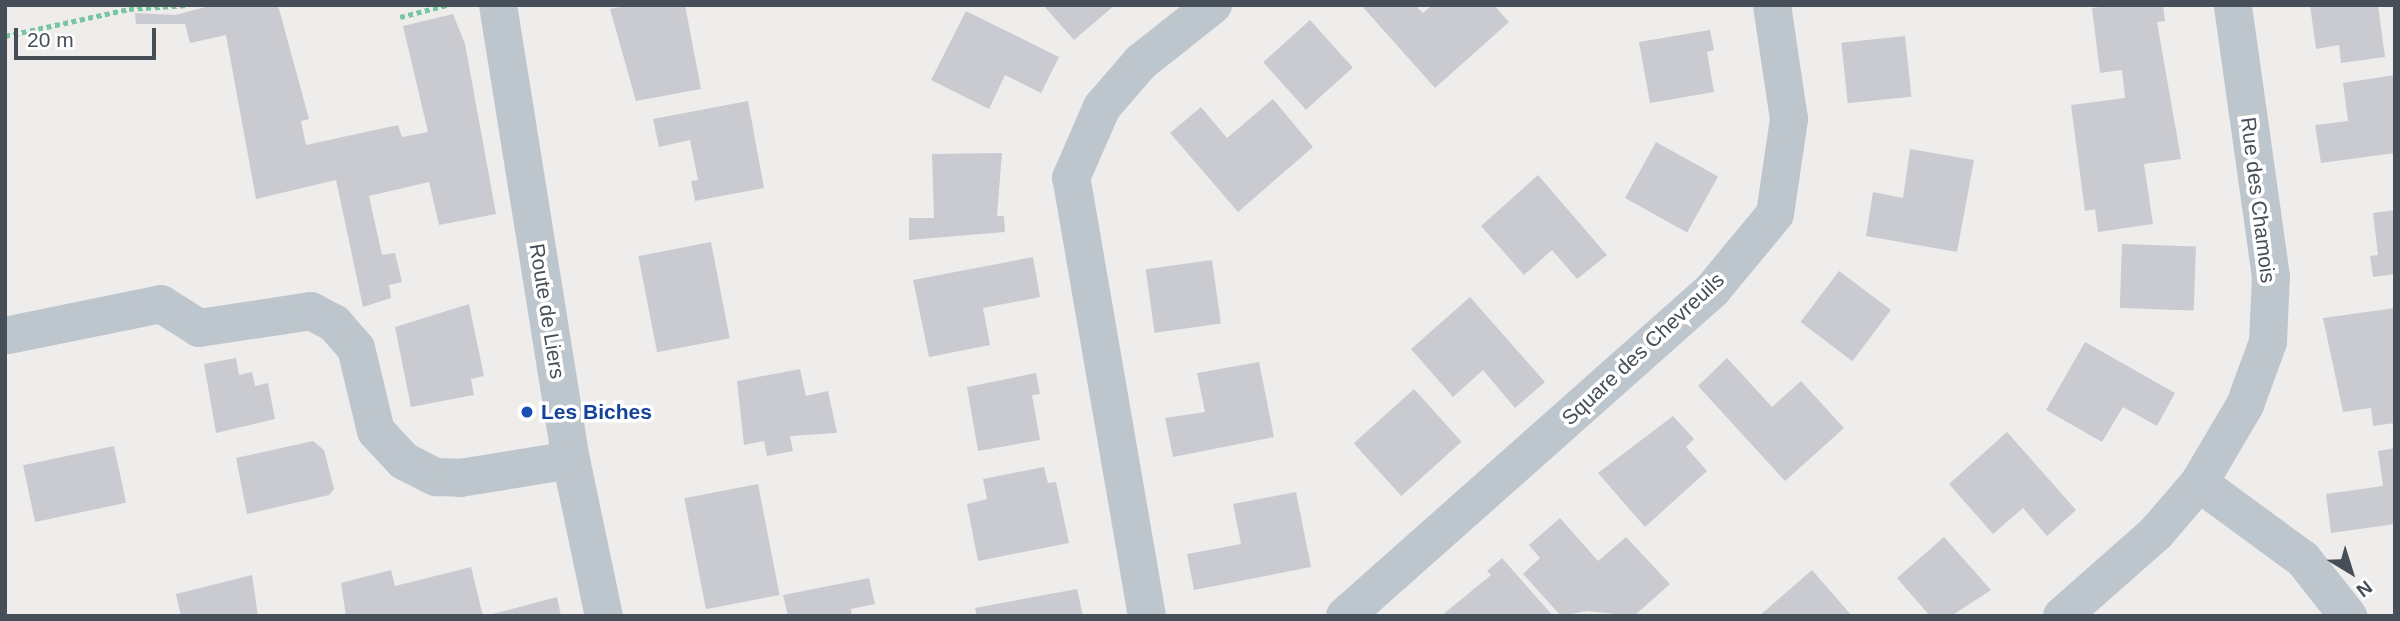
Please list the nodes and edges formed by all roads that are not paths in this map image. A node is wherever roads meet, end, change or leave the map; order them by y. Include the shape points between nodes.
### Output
1 (498, 5) edge
2 (1213, 5) edge
3 (1772, 5) edge
4 (2233, 5) edge
5 (9, 335) dead end
6 (571, 460) junction
7 (2199, 483) junction
8 (604, 616) edge
9 (1147, 616) edge
10 (1345, 616) edge
11 (2062, 616) edge
12 (2348, 616) edge

1 - 6 street, Route de Liers
2 - 9 street via 1141,62 1102,107 1071,178
3 - 10 street, Square des Chevreuils via 1789,119 1775,214 1713,289
4 - 7 street, Rue des Chamois via 2271,277 2267,342 2245,405
5 - 6 street via 161,304 199,328 312,311 334,323 356,348 376,431 404,461 436,477 460,478
6 - 8 street, Route de Liers
7 - 11 street, Rue des Chamois via 2156,533
7 - 12 street via 2303,559

